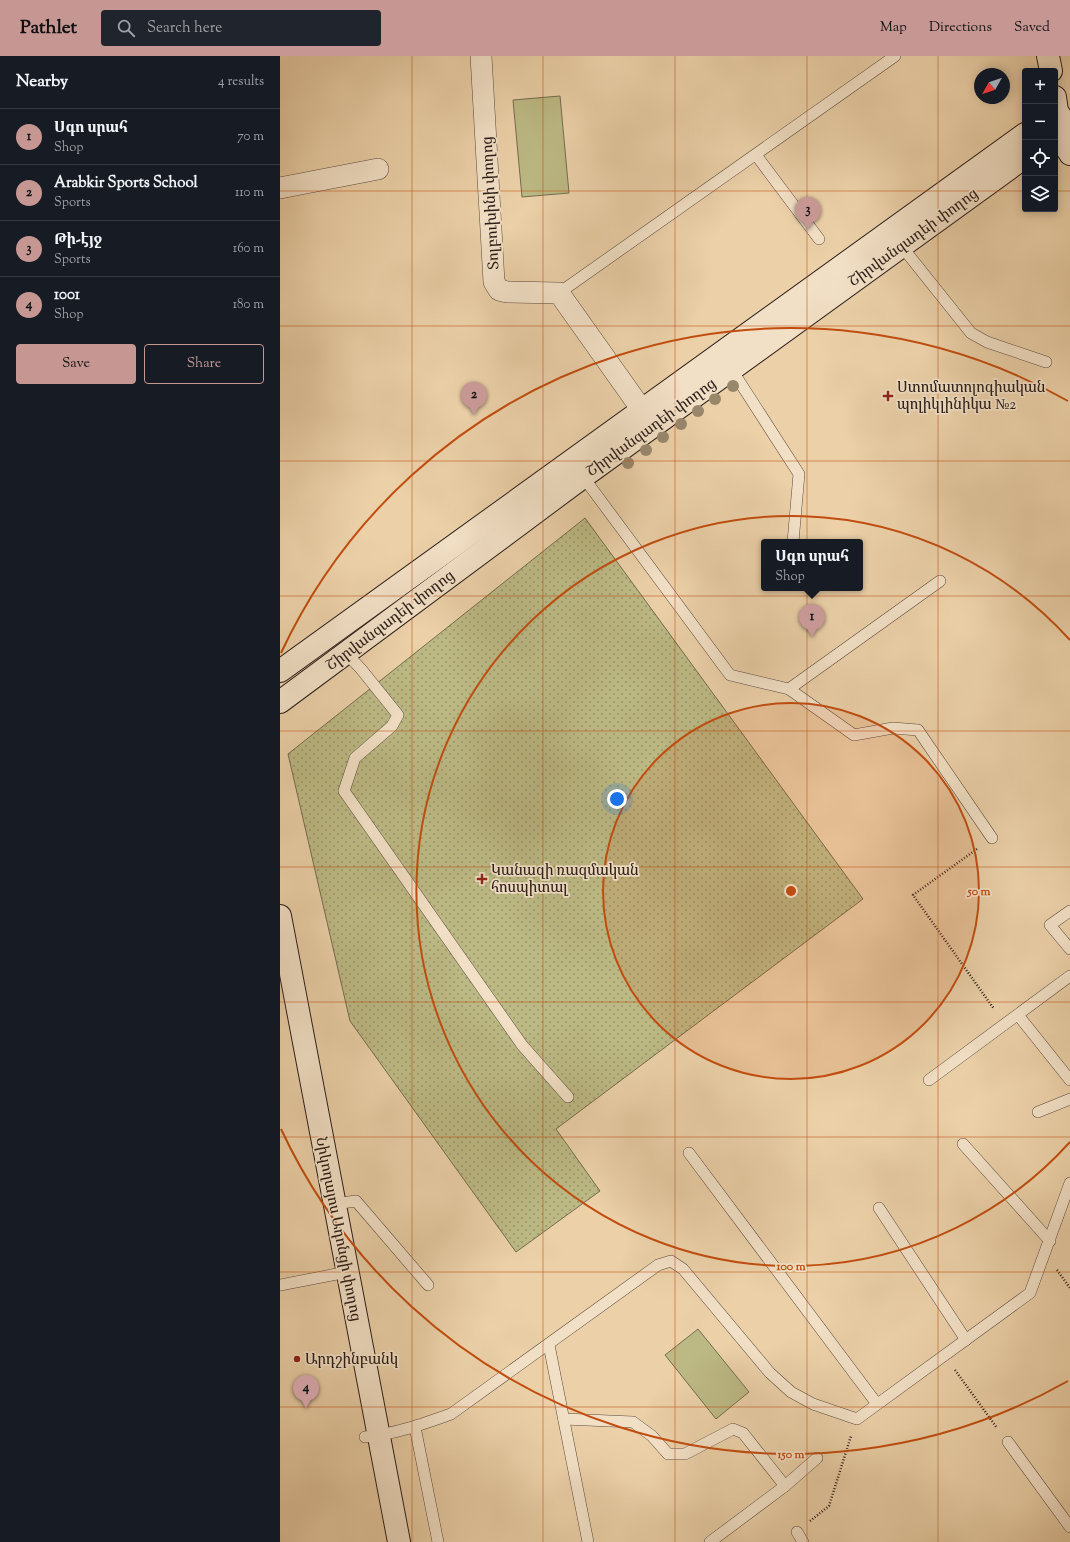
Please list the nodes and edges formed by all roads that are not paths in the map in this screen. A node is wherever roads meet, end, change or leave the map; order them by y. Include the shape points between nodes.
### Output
1 (481, 56) edge
2 (894, 56) edge
3 (1038, 56) edge
4 (1048, 56) edge
5 (1040, 68) edge
6 (1050, 68) edge
7 (1061, 120) edge
8 (1022, 136) edge
9 (1070, 154) edge
10 (756, 155) junction
11 (1022, 159) edge
12 (378, 169) dead end
13 (280, 188) edge
14 (896, 238) junction
15 (819, 239) dead end
16 (560, 293) junction
17 (726, 361) junction
18 (1046, 362) dead end
19 (642, 410) junction
20 (577, 469) junction
21 (793, 539) edge
22 (940, 581) dead end
23 (346, 654) junction
24 (280, 671) edge
25 (789, 689) junction
26 (280, 702) edge
27 (992, 838) road end
28 (1070, 911) edge
29 (280, 916) edge
30 (1070, 949) edge
31 (1070, 976) edge
32 (280, 999) edge
33 (1018, 1015) junction
34 (929, 1080) dead end
35 (1070, 1080) edge
36 (568, 1096) dead end
37 (1070, 1099) edge
38 (1038, 1112) dead end
39 (963, 1144) dead end
40 (689, 1153) dead end
41 (1070, 1183) edge
42 (334, 1204) junction
43 (879, 1208) dead end
44 (1050, 1241) junction
45 (341, 1274) junction
46 (280, 1285) edge
47 (428, 1285) dead end
48 (966, 1340) junction
49 (549, 1345) junction
50 (877, 1404) junction
51 (564, 1419) junction
52 (415, 1427) junction
53 (372, 1436) junction
54 (1008, 1442) road end
55 (817, 1458) dead end
56 (785, 1486) junction
57 (1070, 1527) edge
58 (796, 1532) road end
59 (386, 1542) edge
60 (399, 1542) edge
61 (438, 1542) edge
62 (588, 1542) edge
63 (710, 1542) edge
64 (803, 1542) edge

1 - 16 street, Տոլբուխինի փողոց via 494,282 499,290 507,292
2 - 10 lane
3 - 5 street
4 - 6 street
7 - 9 street
8 - 14 street, Շիրվանզադեի փողոց
10 - 15 lane
10 - 16 lane
11 - 14 street, Շիրվանզադեի փողոց
12 - 13 street
14 - 17 street, Շիրվանզադեի փողոց
14 - 18 lane via 971,333 987,342
16 - 19 street
17 - 19 street, Շիրվանզադեի փողոց
17 - 20 street, Շիրվանզադեի փողոց
17 - 21 lane via 799,474
19 - 20 street, Շիրվանզադեի փողոց
20 - 23 street, Շիրվանզադեի փողոց
20 - 24 street, Շիրվանզադեի փողոց
20 - 25 lane via 730,675
22 - 25 lane
23 - 26 street, Շիրվանզադեի փողոց
23 - 36 lane via 398,715 392,726 355,758 344,791 522,1045
25 - 27 lane via 854,735 894,728 918,730
28 - 30 lane via 1050,925
29 - 42 street, Նիկողայոս Ադոնցի փողոց
31 - 33 lane
32 - 45 street, Նիկողայոս Ադոնցի փողոց
33 - 34 lane
33 - 35 lane
37 - 38 lane
39 - 44 lane
40 - 50 lane
41 - 44 lane
42 - 45 street, Նիկողայոս Ադոնցի փողոց
42 - 47 lane via 356,1201
43 - 48 lane
44 - 48 lane via 1030,1293
45 - 46 lane
45 - 53 street, Նիկողայոս Ադոնցի փողոց
48 - 50 lane
49 - 50 lane via 658,1265 671,1261 683,1269 770,1373 791,1392 813,1404 857,1419
49 - 51 lane
49 - 52 lane via 451,1414
51 - 56 lane via 633,1422 652,1436 668,1454 685,1454 734,1430 743,1433
51 - 62 lane
52 - 53 lane
52 - 61 lane
53 - 59 street, Նիկողայոս Ադոնցի փողոց
53 - 60 street, Նիկողայոս Ադոնցի փողոց
54 - 57 lane
55 - 56 lane
56 - 63 lane
58 - 64 lane

